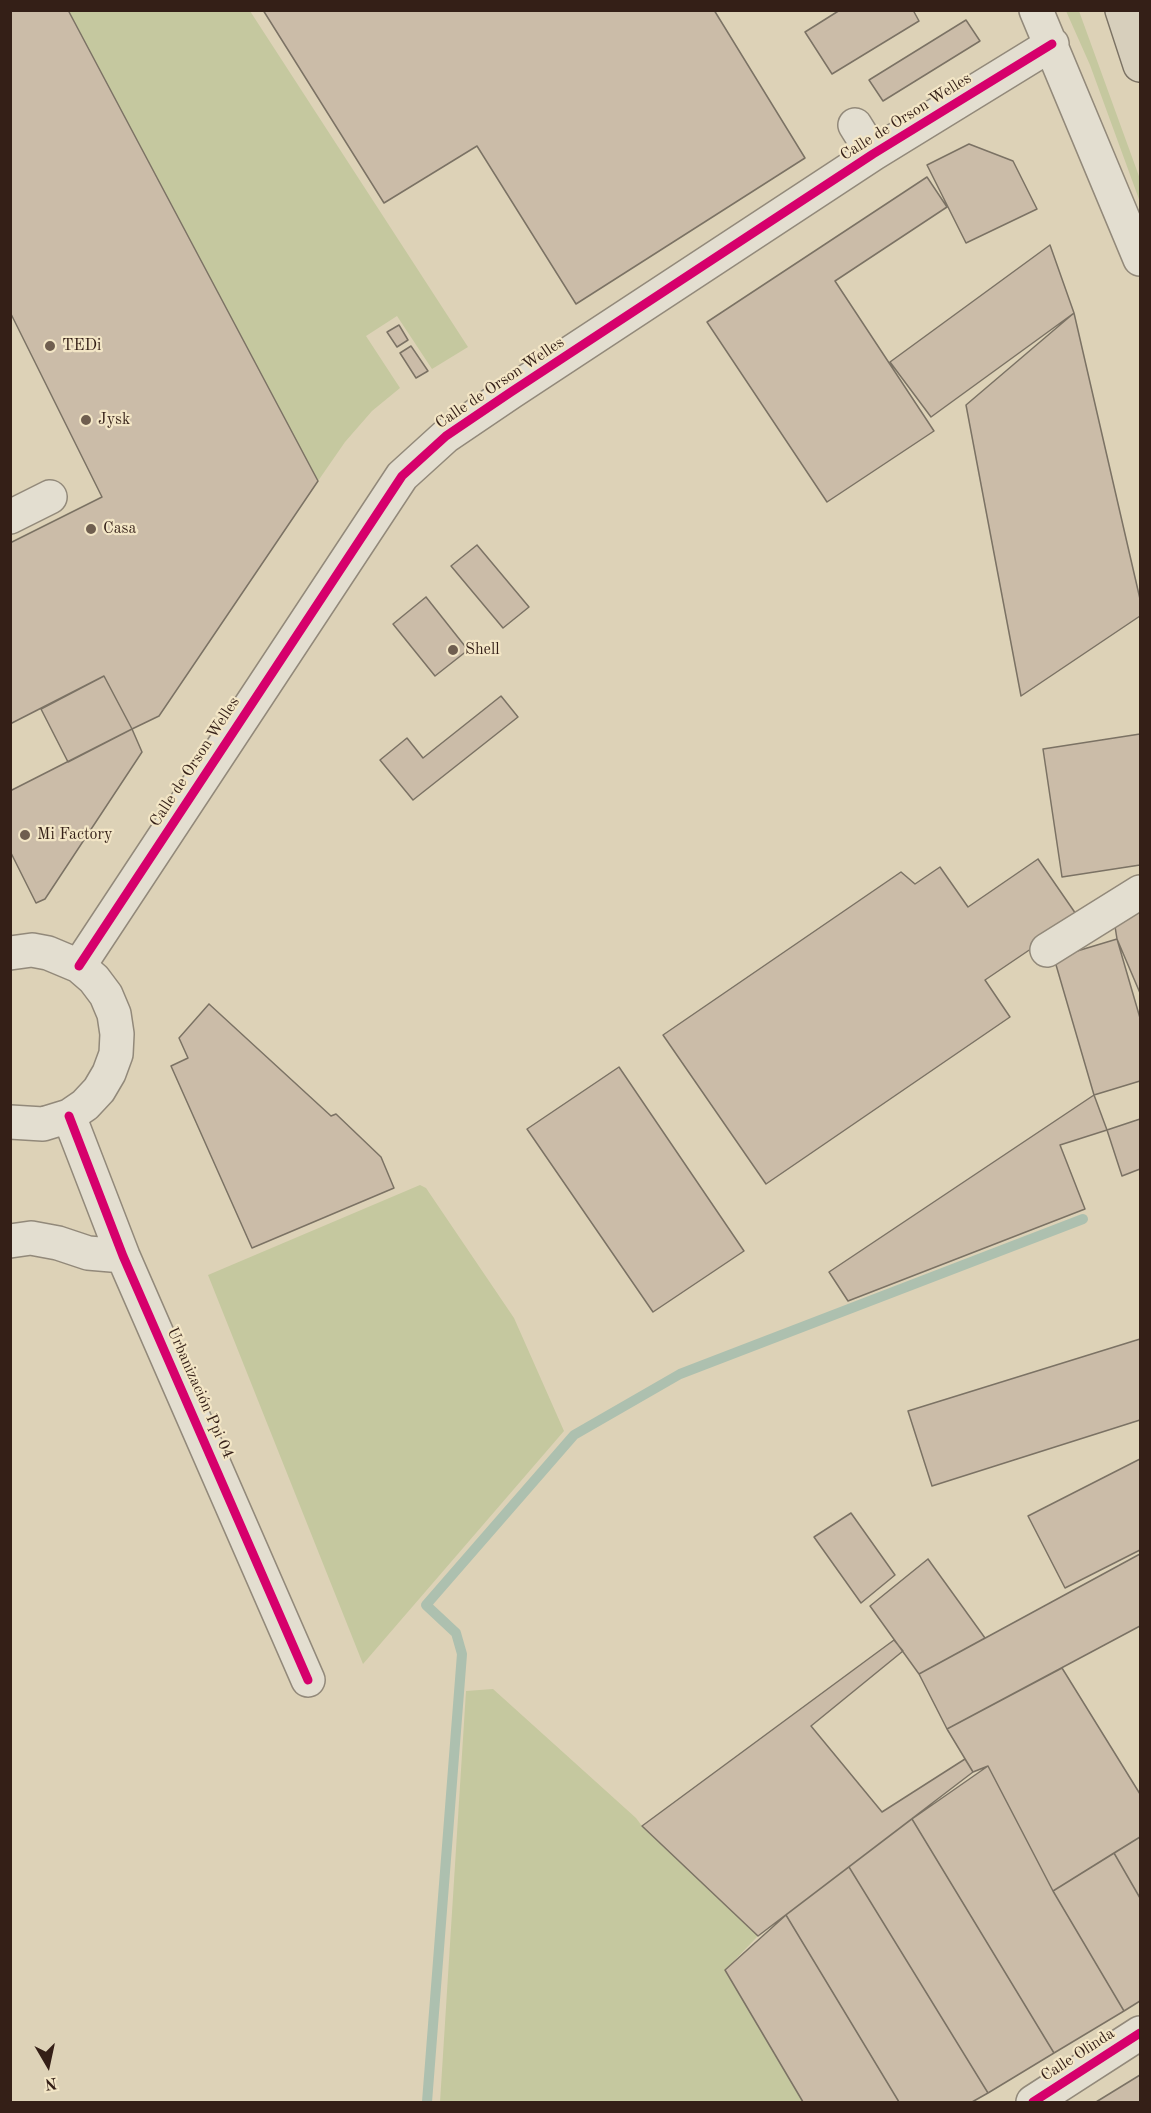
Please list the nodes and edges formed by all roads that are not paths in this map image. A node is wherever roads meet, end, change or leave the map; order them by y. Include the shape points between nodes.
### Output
1 (1036, 10) edge
2 (1122, 10) edge
3 (1052, 44) junction
4 (1140, 65) edge
5 (855, 125) dead end
6 (873, 154) junction
7 (1140, 259) edge
8 (50, 497) dead end
9 (10, 517) edge
10 (1140, 892) edge
11 (1047, 950) dead end
12 (12, 951) edge
13 (79, 966) junction
14 (69, 1116) junction
15 (13, 1131) edge
16 (10, 1241) edge
17 (123, 1256) junction
18 (308, 1680) dead end
19 (1140, 2033) edge
20 (1033, 2103) edge

1 - 3 street
2 - 4 highway
3 - 6 street, Calle de Orson Welles
3 - 7 street
5 - 6 street
6 - 13 street, Calle de Orson Welles via 446,436 402,476
8 - 9 street
10 - 11 street
12 - 13 street via 48,953
13 - 14 street via 106,995 115,1024 116,1054 99,1090
14 - 15 street
14 - 17 street, Urbanización Ppi 04
16 - 17 street via 31,1238 88,1253
17 - 18 street, Urbanización Ppi 04
19 - 20 street, Calle Olinda

